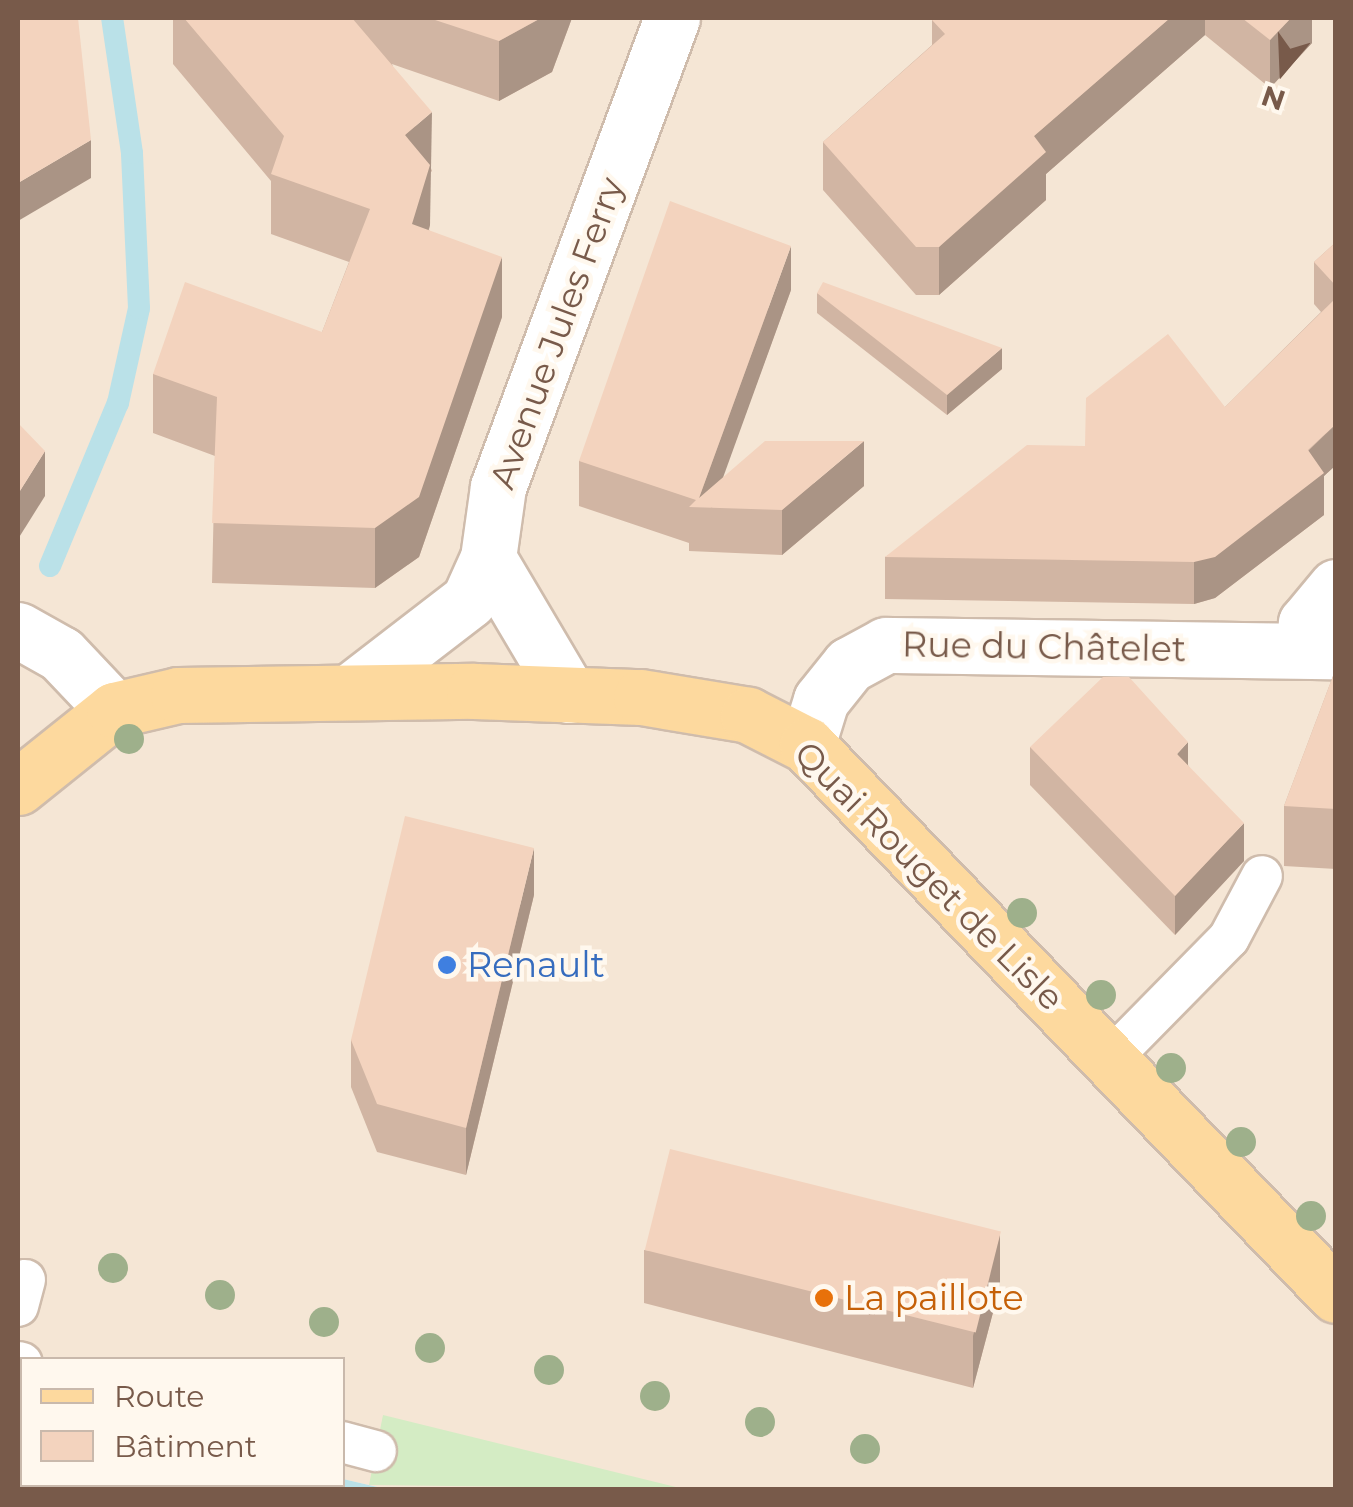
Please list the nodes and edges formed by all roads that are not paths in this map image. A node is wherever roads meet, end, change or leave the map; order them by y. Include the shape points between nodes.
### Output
1 (672, 18) edge
2 (488, 558) junction
3 (1336, 587) edge
4 (18, 630) edge
5 (1320, 650) edge
6 (351, 691) junction
7 (569, 696) junction
8 (114, 710) junction
9 (807, 745) junction
10 (18, 787) edge
11 (1262, 876) dead end
12 (1111, 1058) junction
13 (1336, 1295) edge

1 - 2 street, Avenue Jules Ferry via 498,487
2 - 6 street, Avenue Jules Ferry via 469,600 406,655
2 - 7 street
3 - 5 street via 1306,624
4 - 8 street via 62,654
5 - 9 street, Rue du Châtelet via 886,645 850,666 821,700
6 - 7 main road, Quai Rouget de Lisle
6 - 8 main road, Quai Rouget de Lisle via 178,695
7 - 9 main road, Quai Rouget de Lisle via 641,697 748,715
8 - 10 main road, Quai Rouget de Lisle
9 - 12 main road, Quai Rouget de Lisle
11 - 12 lane via 1229,938
12 - 13 main road, Quai Rouget de Lisle

